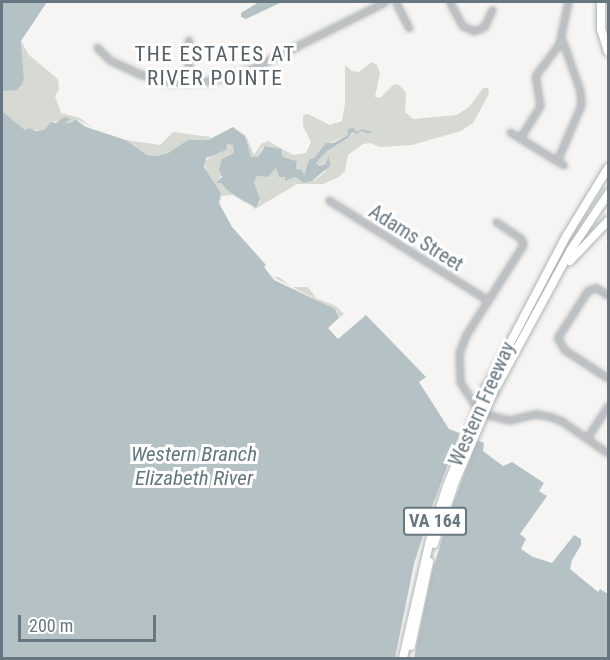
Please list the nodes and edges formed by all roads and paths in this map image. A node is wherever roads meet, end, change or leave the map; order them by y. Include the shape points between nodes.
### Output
1 (381, 2) edge
2 (396, 2) edge
3 (450, 2) edge
4 (568, 2) edge
5 (601, 2) edge
6 (606, 2) edge
7 (492, 10) dead end
8 (409, 28) dead end
9 (561, 39) junction
10 (189, 40) dead end
11 (609, 40) edge
12 (97, 47) dead end
13 (609, 52) edge
14 (189, 83) junction
15 (510, 132) dead end
16 (520, 138) junction
17 (609, 160) edge
18 (557, 161) junction
19 (564, 165) dead end
20 (609, 168) edge
21 (598, 184) junction
22 (609, 194) edge
23 (329, 200) dead end
24 (609, 221) edge
25 (496, 222) dead end
26 (549, 287) junction
27 (609, 296) edge
28 (488, 300) junction
29 (609, 378) edge
30 (490, 391) junction
31 (609, 406) edge
32 (587, 438) junction
33 (609, 453) edge
34 (403, 658) edge
35 (408, 658) edge

1 - 14 street via 249,70
2 - 8 street
3 - 7 street via 463,26 474,31 484,27
4 - 9 street
5 - 13 highway via 601,29
6 - 11 highway
9 - 16 street via 537,72 535,86 540,106
9 - 18 street via 580,91 581,105
10 - 14 street
12 - 14 street via 110,60 140,74
15 - 16 street
16 - 18 street
17 - 21 highway
18 - 19 street
20 - 21 highway, Western Freeway / VA 164
21 - 30 highway, Western Freeway / VA 164 via 567,235
22 - 26 highway, Western Freeway / VA 164
23 - 28 street, Adams Street
24 - 26 highway via 582,246
25 - 28 street via 523,243
26 - 30 highway, Western Freeway / VA 164
27 - 29 street via 593,288 558,338 562,347
28 - 32 street via 459,353 458,375 471,402 488,416 501,420 536,414 549,416
30 - 34 highway, Western Freeway / VA 164, bridge via 451,475 432,531
30 - 35 highway, Western Freeway / VA 164, bridge via 442,518
31 - 32 street
32 - 33 street

